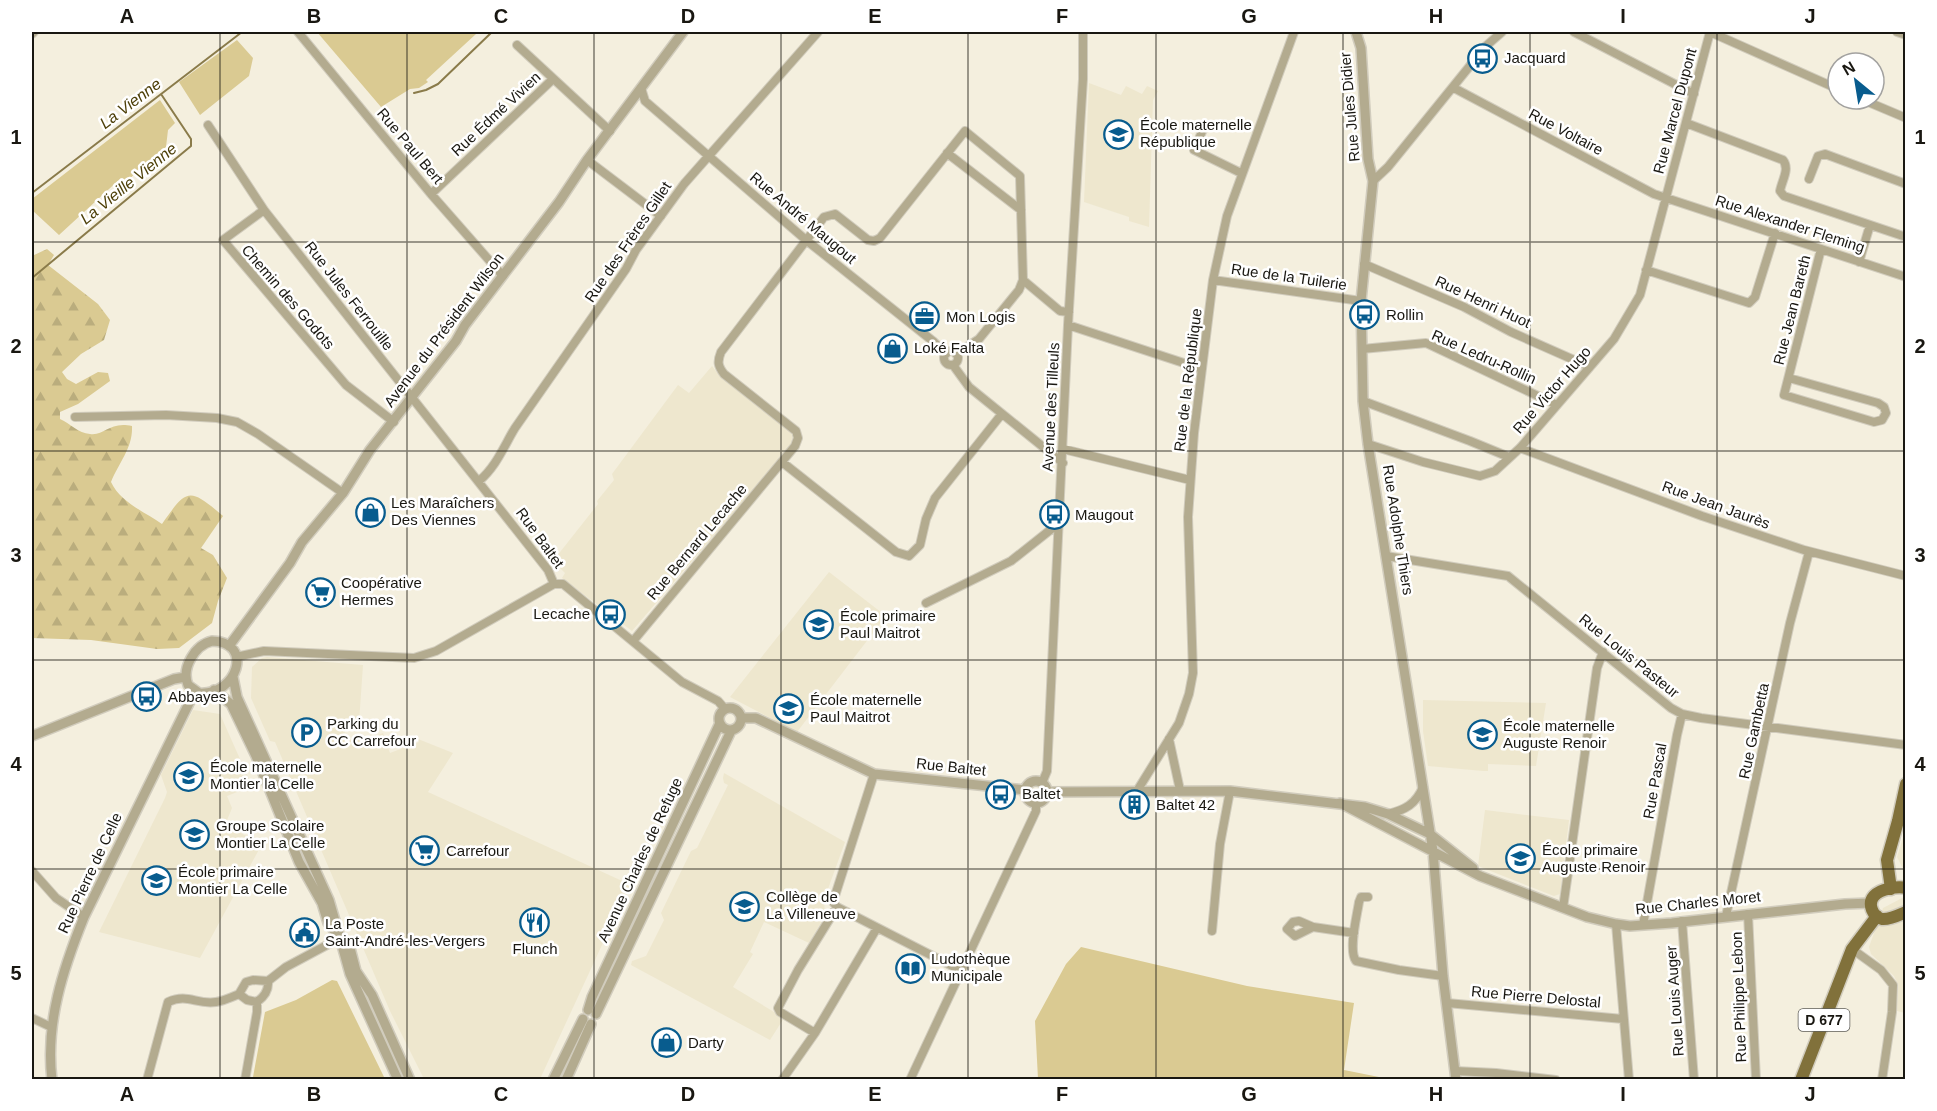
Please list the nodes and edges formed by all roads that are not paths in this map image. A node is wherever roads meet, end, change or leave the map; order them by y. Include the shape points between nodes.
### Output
1 (298, 32) edge
2 (683, 32) edge
3 (818, 32) edge
4 (1083, 32) edge
5 (1294, 32) edge
6 (1356, 32) edge
7 (1502, 32) edge
8 (1574, 32) edge
9 (1710, 32) edge
10 (1898, 32) edge
11 (1905, 35) edge
12 (517, 45) dead end
13 (553, 79) junction
14 (1826, 84) edge
15 (641, 88) junction
16 (1454, 88) junction
17 (1694, 94) junction
18 (645, 101) junction
19 (630, 102) junction
20 (1886, 110) edge
21 (1905, 118) edge
22 (1686, 123) junction
23 (208, 125) dead end
24 (1205, 125) dead end
25 (610, 131) junction
26 (947, 153) junction
27 (709, 156) junction
28 (587, 160) junction
29 (1241, 173) junction
30 (1809, 179) dead end
31 (1373, 181) junction
32 (1905, 184) edge
33 (431, 194) junction
34 (1666, 198) junction
35 (264, 210) junction
36 (1021, 210) junction
37 (661, 216) junction
38 (1870, 225) junction
39 (1775, 233) junction
40 (1905, 237) edge
41 (806, 240) junction
42 (1821, 249) junction
43 (1859, 262) junction
44 (1364, 264) junction
45 (1646, 270) junction
46 (503, 276) junction
47 (1905, 277) edge
48 (1023, 280) junction
49 (1213, 280) junction
50 (1361, 301) junction
51 (1069, 312) junction
52 (1068, 325) junction
53 (1362, 349) junction
54 (946, 354) junction
55 (956, 354) junction
56 (953, 365) junction
57 (1590, 367) junction
58 (1202, 369) junction
59 (1789, 378) junction
60 (413, 398) junction
61 (1363, 401) junction
62 (1557, 405) junction
63 (1001, 415) junction
64 (75, 417) dead end
65 (394, 422) junction
66 (1368, 444) junction
67 (1520, 448) junction
68 (1064, 449) junction
69 (1509, 457) junction
70 (783, 462) junction
71 (1063, 463) junction
72 (1190, 480) junction
73 (479, 481) junction
74 (343, 493) junction
75 (1059, 524) junction
76 (1809, 552) junction
77 (1386, 556) junction
78 (1905, 576) edge
79 (554, 584) junction
80 (926, 603) dead end
81 (633, 640) junction
82 (229, 646) junction
83 (1603, 652) junction
84 (236, 657) junction
85 (186, 677) junction
86 (233, 678) junction
87 (214, 690) junction
88 (195, 691) junction
89 (724, 709) junction
90 (1682, 714) junction
91 (742, 718) junction
92 (720, 723) junction
93 (1769, 727) junction
94 (731, 731) junction
95 (32, 736) edge
96 (1169, 739) junction
97 (1905, 745) edge
98 (874, 774) junction
99 (1905, 784) edge
100 (1423, 786) junction
101 (1045, 787) junction
102 (1025, 790) junction
103 (1180, 790) junction
104 (1137, 791) junction
105 (1230, 791) junction
106 (1340, 803) junction
107 (1036, 807) junction
108 (1388, 814) junction
109 (1430, 834) junction
110 (1433, 851) junction
111 (32, 871) edge
112 (1500, 883) junction
113 (1905, 888) edge
114 (1891, 889) junction
115 (1368, 897) dead end
116 (1871, 903) junction
117 (837, 907) junction
118 (1563, 908) junction
119 (1905, 912) edge
120 (1748, 914) junction
121 (1726, 916) junction
122 (1877, 916) junction
123 (84, 917) junction
124 (1682, 921) junction
125 (1616, 924) junction
126 (1643, 924) junction
127 (1313, 927) dead end
128 (877, 928) junction
129 (1212, 931) dead end
130 (1354, 933) junction
131 (340, 938) junction
132 (1852, 949) junction
133 (962, 971) junction
134 (1443, 976) junction
135 (268, 981) junction
136 (239, 994) junction
137 (257, 1002) junction
138 (1447, 1003) junction
139 (589, 1017) junction
140 (32, 1018) edge
141 (1623, 1018) junction
142 (51, 1027) junction
143 (814, 1033) junction
144 (1456, 1075) edge
145 (52, 1080) edge
146 (147, 1080) edge
147 (245, 1080) edge
148 (398, 1080) edge
149 (410, 1080) edge
150 (553, 1080) edge
151 (566, 1080) edge
152 (782, 1080) edge
153 (910, 1080) edge
154 (1556, 1080) edge
155 (1629, 1080) edge
156 (1694, 1080) edge
157 (1756, 1080) edge
158 (1801, 1080) edge
159 (1882, 1080) edge

1 - 33 street, Rue Paul Bert
2 - 15 street, Avenue du Président Wilson
3 - 27 street, Rue des Frères Gillet
4 - 51 street, Avenue des Tilleuls
5 - 29 street, Rue de la République
6 - 31 street, Rue Jules Didier via 1361,48 1368,159
7 - 16 street via 1486,46
8 - 17 street
9 - 14 street
9 - 17 street, Rue Marcel Dupont
10 - 11 street
12 - 13 street
13 - 25 street
13 - 33 street, Rue Édmé Vivien
15 - 18 street
15 - 19 street, Avenue du Président Wilson
16 - 31 street
16 - 34 street, Rue Voltaire
17 - 22 street, Rue Marcel Dupont
18 - 19 street
18 - 27 street, Rue André Maugout
19 - 25 street, Avenue du Président Wilson
20 - 21 street
22 - 34 street, Rue Marcel Dupont
22 - 38 street via 1783,160 1787,164 1780,191 1784,196
23 - 35 street
24 - 29 street via 1194,150
25 - 28 street, Avenue du Président Wilson
26 - 36 street
26 - 36 street via 965,131 1020,176
26 - 41 street via 880,238 868,240 835,214 824,218
27 - 37 street, Rue des Frères Gillet
27 - 41 street, Rue André Maugout
28 - 37 street
28 - 46 street, Avenue du Président Wilson
29 - 49 street, Rue de la République
30 - 32 street via 1818,156 1825,154
31 - 44 street, Rue Adolphe Thiers
33 - 46 street, Rue Paul Bert
34 - 39 street, Rue Alexander Fleming
34 - 45 street, Rue Victor Hugo
35 - 60 street, Rue Jules Ferrouille
35 - 65 street, Chemin des Godots via 223,240 346,384
36 - 48 street
37 - 73 street, Rue des Frères Gillet
38 - 40 street
38 - 43 street
39 - 42 street, Rue Alexander Fleming
39 - 45 street via 1755,297 1749,303
41 - 54 street, Rue André Maugout
41 - 70 street, Rue Bernard Lecache via 717,360 724,374 796,431 795,446
42 - 43 street, Rue Alexander Fleming
42 - 59 street, Rue Jean Bareth
43 - 47 street, Rue Alexander Fleming
44 - 50 street, Rue Adolphe Thiers
44 - 57 street, Rue Henri Huot
45 - 57 street, Rue Victor Hugo via 1640,295 1628,317
46 - 60 street, Avenue du Président Wilson
48 - 51 street via 1060,310
48 - 55 street via 979,339
49 - 50 street, Rue de la Tuilerie
49 - 58 street, Rue de la République
50 - 53 street, Rue Adolphe Thiers
51 - 52 street, Avenue des Tilleuls
52 - 58 street
52 - 68 street, Avenue des Tilleuls
53 - 61 street, Rue Adolphe Thiers
53 - 62 street, Rue Ledru-Rollin via 1426,343
54 - 55 street
54 - 56 street via 945,362
55 - 56 street via 958,360
56 - 63 street via 969,387
57 - 62 street, Rue Victor Hugo
58 - 72 street, Rue de la République
59 - 59 street, Rue Jean Bareth via 1784,395 1874,422 1886,414 1878,403
60 - 65 street, Avenue du Président Wilson
60 - 73 street, Rue Baltet
61 - 66 street, Rue Adolphe Thiers
61 - 69 street
62 - 67 street, Rue Victor Hugo
63 - 70 street via 935,498 920,545 909,556 896,552
63 - 71 street
64 - 74 street via 166,415 217,417 237,422
65 - 74 street, Avenue du Président Wilson via 370,450
66 - 69 street, Rue Victor Hugo via 1480,476 1495,471
66 - 77 street, Rue Adolphe Thiers
67 - 69 street, Rue Victor Hugo
67 - 76 street, Rue Jean Jaurès
68 - 71 street, Avenue des Tilleuls
68 - 72 street
70 - 81 street, Rue Bernard Lecache
71 - 75 street, Avenue des Tilleuls
72 - 96 street, Rue de la République via 1192,673 1179,723
73 - 79 street, Rue Baltet via 548,570
74 - 82 street, Avenue du Président Wilson via 302,542
75 - 80 street via 1011,561
75 - 101 street, Avenue des Tilleuls
76 - 78 street, Rue Jean Jaurès
76 - 93 street, Rue Gambetta
77 - 83 street, Rue Louis Pasteur via 1508,576
77 - 100 street, Rue Adolphe Thiers
79 - 81 street, Rue Baltet via 563,584
79 - 84 street via 436,651 414,658 264,651
81 - 89 street, Rue Baltet via 682,682 718,701
82 - 84 street
82 - 85 street via 212,641 201,646 194,653
83 - 90 street, Rue Louis Pasteur
83 - 118 street via 1597,668
84 - 86 street
85 - 88 street
85 - 95 street
86 - 87 street
86 - 131 street via 236,694 329,900
87 - 88 street
87 - 131 street via 231,704 299,862 322,903 331,929
88 - 123 street, Rue Pierre de Celle
89 - 91 street via 735,709
89 - 92 street
90 - 93 street, Rue Louis Pasteur
90 - 126 street, Rue Pascal
91 - 94 street
91 - 98 street, Rue Baltet via 756,718
92 - 94 street
92 - 139 street, Avenue Charles de Refuge via 592,997
93 - 97 street, Rue Louis Pasteur
93 - 121 street, Rue Gambetta
94 - 139 street, Avenue Charles de Refuge
96 - 103 street
96 - 104 street, Rue de la République
98 - 102 street, Rue Baltet
98 - 117 street via 833,902
99 - 114 main road via 1887,860
100 - 108 street via 1410,805
100 - 109 street, Rue Adolphe Thiers
101 - 102 street via 1032,782
101 - 104 street
101 - 107 street via 1045,798
102 - 107 street
103 - 104 street
103 - 105 street
105 - 106 street
105 - 129 street via 1220,844
106 - 108 street
106 - 110 street
107 - 133 street
108 - 109 street
109 - 110 street, Rue Adolphe Thiers
109 - 112 street, Rue Charles Moret via 1466,863
110 - 112 street, Rue Charles Moret
110 - 134 street, Rue Adolphe Thiers
111 - 123 street via 56,898
112 - 118 street, Rue Charles Moret
113 - 114 main road
114 - 116 main road via 1876,894
115 - 130 street via 1361,897 1359,902
116 - 120 street, Rue Charles Moret
116 - 122 main road
117 - 128 street
117 - 143 street via 778,1008
118 - 125 street, Rue Charles Moret
119 - 122 main road via 1886,919
120 - 121 street, Rue Charles Moret
120 - 157 street, Rue Philippe Lebon
121 - 124 street, Rue Charles Moret
122 - 132 main road, D 677
123 - 142 street, Rue Pierre de Celle via 61,978
124 - 126 street, Rue Charles Moret
124 - 156 street, Rue Louis Auger
125 - 126 street, Rue Charles Moret
125 - 141 street
127 - 130 street
128 - 133 street
128 - 143 street
130 - 134 street via 1352,956 1356,961
131 - 135 street
131 - 148 street via 350,974
131 - 149 street via 350,948 356,971 372,995
132 - 158 main road, D 677
132 - 159 street via 1881,970 1893,985
133 - 153 street
134 - 138 street, Rue Adolphe Thiers
135 - 136 street via 246,982
135 - 137 street via 267,991
136 - 137 street
136 - 146 street via 218,1002 180,997 168,1002
137 - 147 street
138 - 141 street, Rue Pierre Delostal
138 - 144 street, Rue Adolphe Thiers
139 - 150 street, Avenue Charles de Refuge
139 - 151 street, Avenue Charles de Refuge
140 - 142 street
141 - 155 street
142 - 145 street, Rue Pierre de Celle
143 - 152 street
144 - 154 street via 1496,1073

